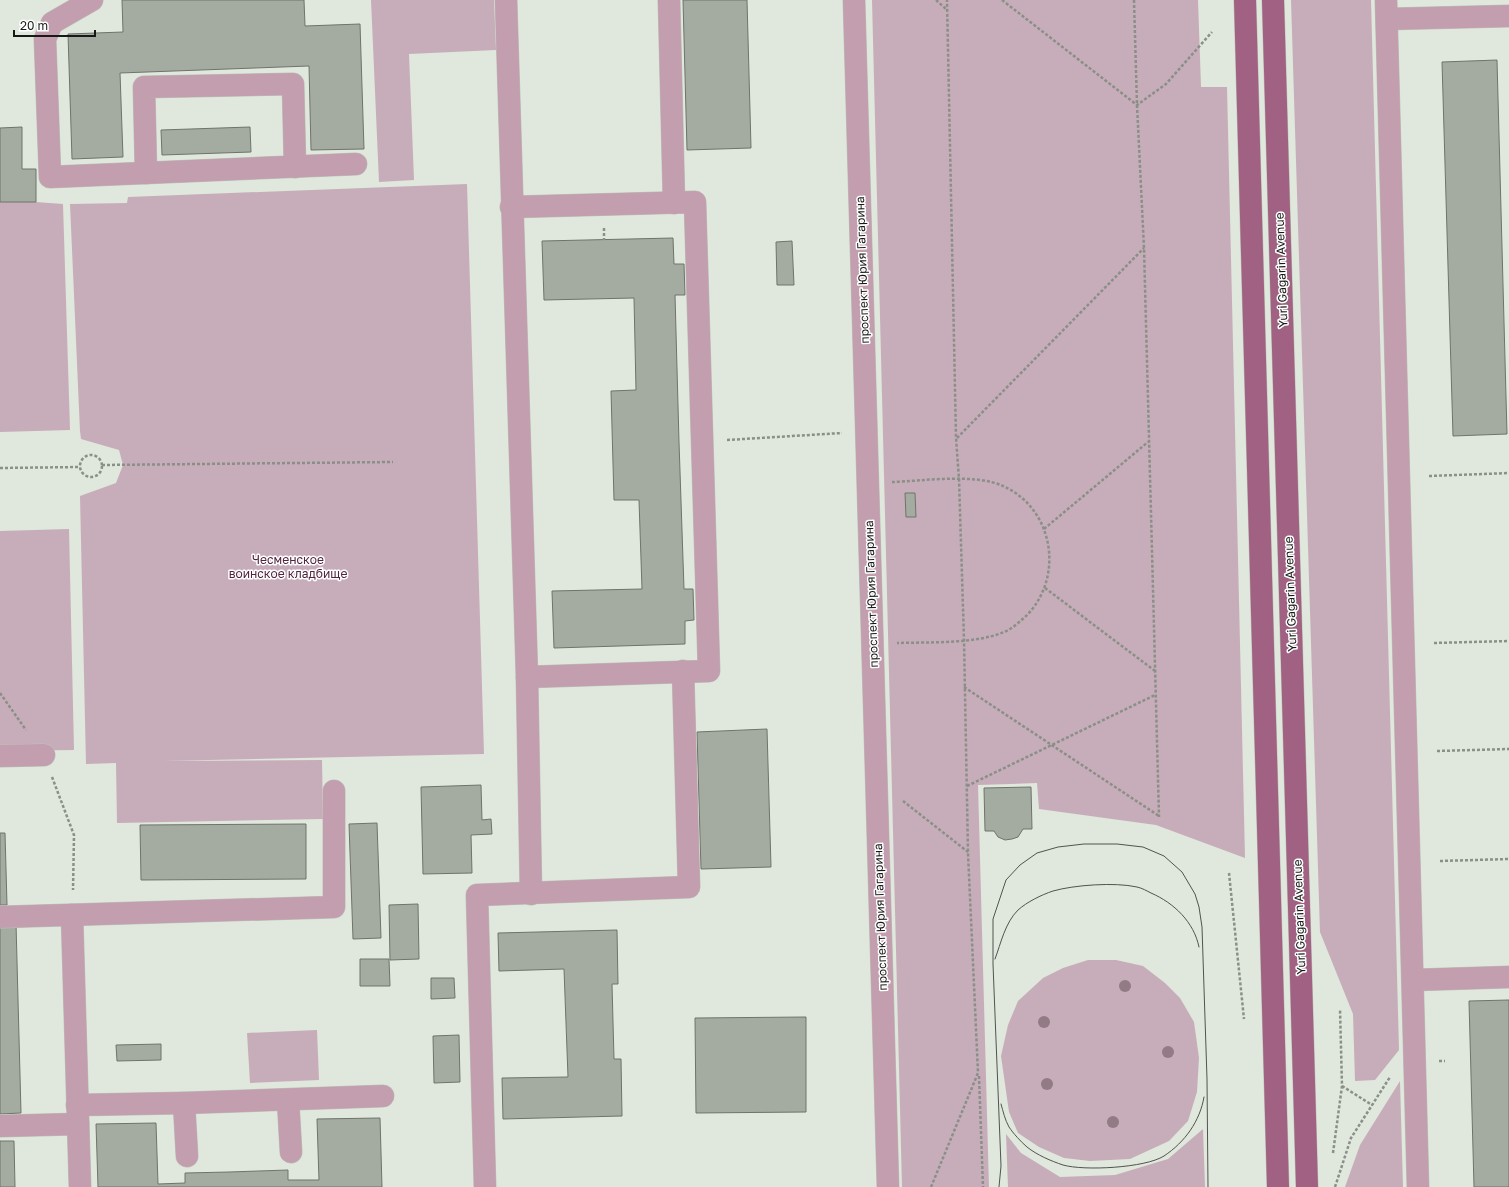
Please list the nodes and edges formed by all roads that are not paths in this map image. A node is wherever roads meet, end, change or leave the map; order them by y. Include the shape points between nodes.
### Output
1 (92, 0) edge
2 (506, 0) edge
3 (669, 0) edge
4 (854, 0) edge
5 (1245, 0) edge
6 (1273, 0) edge
7 (1386, 9) edge
8 (1509, 16) edge
9 (356, 164) dead end
10 (295, 167) junction
11 (146, 173) junction
12 (674, 203) junction
13 (511, 207) junction
14 (682, 671) junction
15 (527, 677) junction
16 (0, 756) edge
17 (44, 756) road end
18 (334, 791) dead end
19 (531, 894) junction
20 (72, 915) junction
21 (0, 917) edge
22 (1509, 977) edge
23 (1413, 980) junction
24 (383, 1096) dead end
25 (288, 1100) junction
26 (184, 1103) junction
27 (78, 1114) junction
28 (0, 1126) edge
29 (290, 1152) dead end
30 (187, 1156) dead end
31 (80, 1187) edge
32 (485, 1187) edge
33 (888, 1187) edge
34 (1278, 1187) edge
35 (1307, 1187) edge
36 (1418, 1187) edge

1 - 11 street via 52,23 45,39 50,178
2 - 13 street
3 - 12 street
4 - 33 street, проспект Юрия Гагарина
5 - 34 main road
6 - 35 main road, Yuri Gagarin Avenue
7 - 8 street
7 - 23 street
9 - 10 street
10 - 11 street
10 - 11 street via 293,84 144,87
12 - 13 street
12 - 14 street via 695,202 710,671
13 - 15 street
14 - 15 street
14 - 19 street via 689,887
15 - 19 street
16 - 17 street
18 - 20 street via 334,907
19 - 32 street via 477,895
20 - 21 street
20 - 27 street
22 - 23 street
23 - 36 street
24 - 25 street
25 - 26 street
25 - 29 street
26 - 27 street
26 - 30 street
27 - 28 street
27 - 31 street

